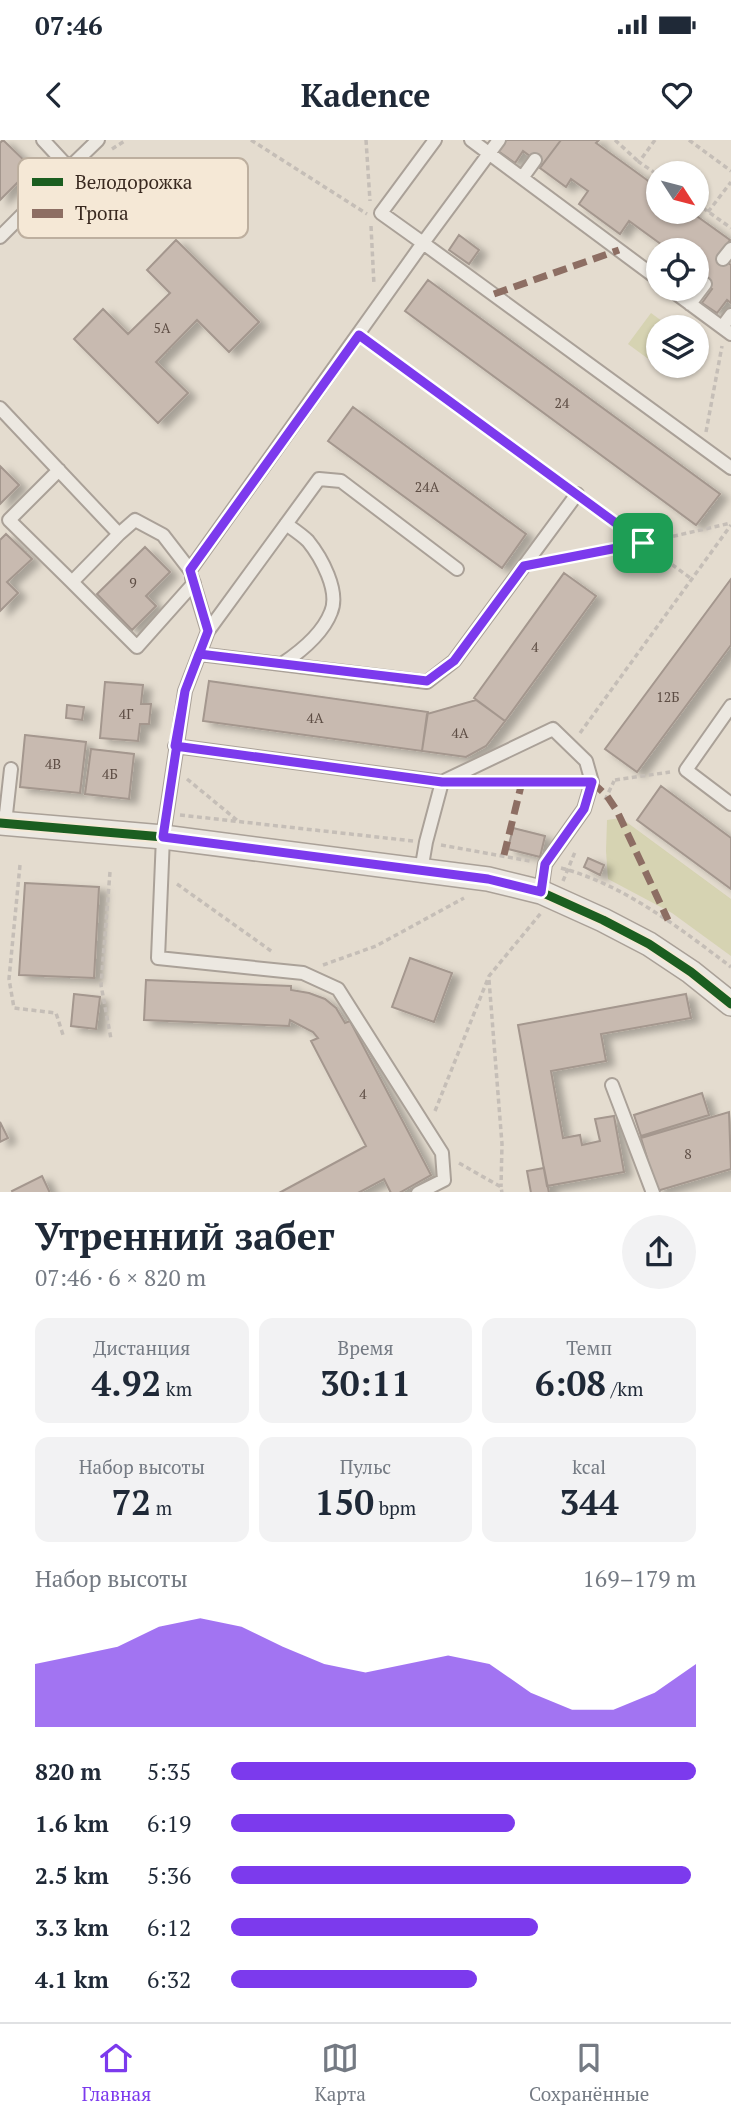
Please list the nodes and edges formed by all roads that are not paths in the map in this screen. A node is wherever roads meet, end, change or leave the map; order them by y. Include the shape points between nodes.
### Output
1 (43, 140) edge
2 (98, 140) edge
3 (435, 140) edge
4 (471, 140) edge
5 (499, 140) edge
6 (489, 153) junction
7 (60, 158) edge
8 (79, 158) edge
9 (535, 160) dead end
10 (522, 178) junction
11 (18, 219) edge
12 (0, 237) edge
13 (424, 243) junction
14 (646, 270) edge
15 (686, 301) edge
16 (692, 301) edge
17 (690, 304) junction
18 (731, 315) edge
19 (726, 331) edge
20 (0, 408) edge
21 (731, 468) edge
22 (59, 470) junction
23 (577, 494) road end
24 (286, 524) junction
25 (119, 534) junction
26 (457, 569) dead end
27 (190, 570) junction
28 (72, 582) junction
29 (194, 583) junction
30 (208, 631) junction
31 (199, 654) junction
32 (282, 664) junction
33 (731, 706) edge
34 (175, 746) junction
35 (11, 769) dead end
36 (442, 782) junction
37 (731, 804) edge
38 (2, 823) edge
39 (163, 837) junction
40 (421, 871) junction
41 (547, 895) junction
42 (731, 1004) edge
43 (612, 1085) dead end
44 (418, 1192) edge
45 (653, 1192) edge

1 - 7 lane
2 - 8 lane
3 - 13 lane via 381,213
4 - 6 lane
5 - 6 lane
6 - 10 lane
6 - 13 lane
9 - 10 lane
10 - 14 lane
11 - 12 lane
13 - 21 lane
13 - 27 lane
15 - 17 lane
16 - 17 lane
17 - 19 lane
18 - 19 lane
20 - 22 lane
22 - 25 lane
22 - 28 lane via 9,520
23 - 32 lane via 454,661 427,681
24 - 26 lane via 319,479 341,481
24 - 30 lane
24 - 32 lane via 307,541 324,568 333,596 332,611 321,629
25 - 27 lane via 135,520 163,535
25 - 28 lane
27 - 29 lane
28 - 29 lane via 137,647
29 - 30 lane
30 - 31 lane
31 - 32 lane
31 - 34 lane via 185,691
33 - 37 lane via 686,769
34 - 36 lane
34 - 39 lane
35 - 38 lane
36 - 40 lane
36 - 41 lane via 553,729 572,744 586,761 592,782 584,809 545,864
38 - 39 street
39 - 40 street
39 - 44 lane via 158,958 303,973 338,989 442,1153 444,1180
40 - 41 street via 488,879
41 - 42 street via 649,944
43 - 45 lane

